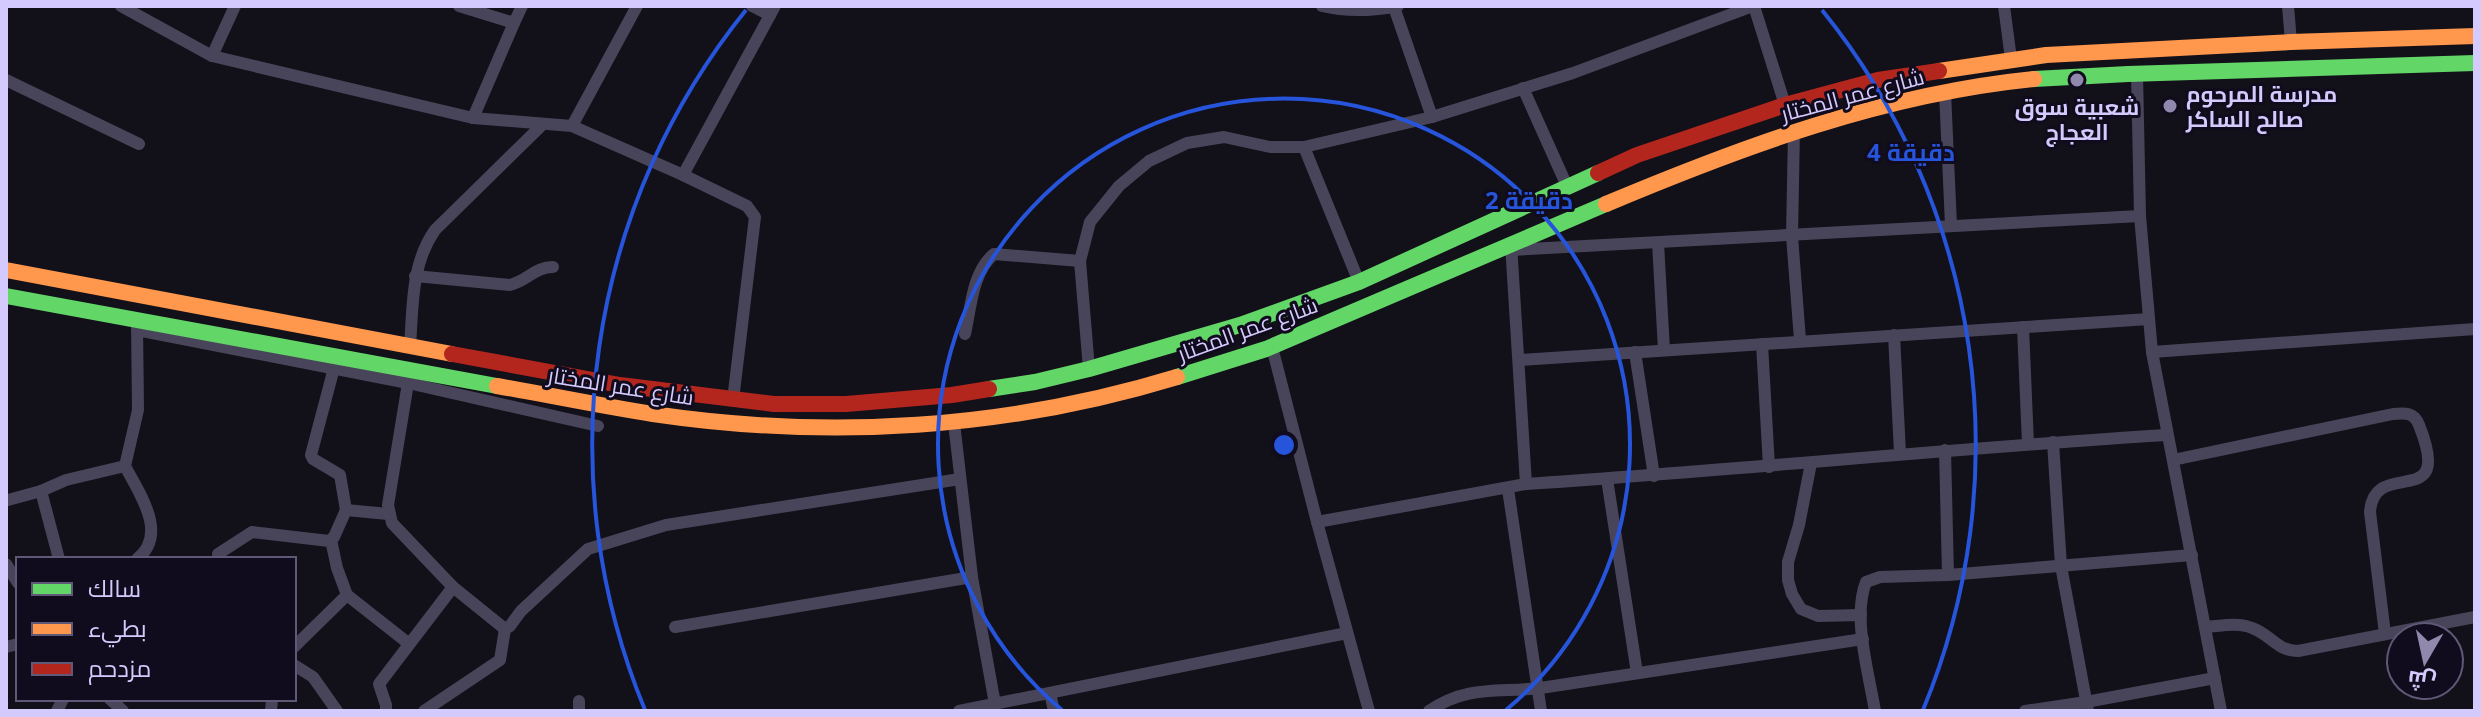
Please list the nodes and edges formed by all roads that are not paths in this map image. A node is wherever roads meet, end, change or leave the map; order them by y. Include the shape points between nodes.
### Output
1 (121, 6) edge
2 (235, 6) edge
3 (459, 6) edge
4 (522, 6) edge
5 (637, 6) edge
6 (752, 6) edge
7 (1322, 6) edge
8 (1754, 6) edge
9 (2004, 6) edge
10 (2288, 6) edge
11 (1396, 7) edge
12 (772, 10) edge
13 (514, 23) junction
14 (2475, 36) edge
15 (2291, 42) junction
16 (212, 56) junction
17 (2011, 59) junction
18 (2475, 63) edge
19 (2137, 73) junction
20 (6, 80) edge
21 (1523, 88) junction
22 (1945, 92) junction
23 (1785, 105) junction
24 (1432, 117) junction
25 (473, 118) junction
26 (543, 124) junction
27 (572, 126) junction
28 (1794, 130) junction
29 (139, 144) dead end
30 (1304, 147) junction
31 (1637, 155) junction
32 (683, 175) junction
33 (1648, 184) junction
34 (1567, 186) junction
35 (2140, 216) junction
36 (1951, 225) junction
37 (1792, 236) junction
38 (1658, 243) junction
39 (1511, 247) junction
40 (1080, 261) junction
41 (553, 267) dead end
42 (6, 270) edge
43 (415, 276) junction
44 (1359, 282) junction
45 (6, 296) edge
46 (2149, 319) junction
47 (137, 326) junction
48 (2023, 327) junction
49 (2475, 329) edge
50 (342, 333) junction
51 (965, 334) dead end
52 (1894, 335) junction
53 (1800, 340) junction
54 (1762, 344) junction
55 (410, 346) junction
56 (1272, 347) junction
57 (1664, 350) junction
58 (1635, 352) junction
59 (2152, 352) junction
60 (1520, 360) junction
61 (336, 363) junction
62 (1089, 369) junction
63 (408, 383) junction
64 (733, 400) junction
65 (954, 423) junction
66 (598, 426) dead end
67 (2167, 435) junction
68 (2053, 442) junction
69 (2028, 444) junction
70 (1945, 450) junction
71 (1900, 453) junction
72 (2173, 460) junction
73 (1811, 463) junction
74 (125, 466) junction
75 (1769, 467) junction
76 (1654, 476) junction
77 (960, 479) junction
78 (1607, 479) junction
79 (1526, 484) junction
80 (1508, 489) junction
81 (41, 491) junction
82 (8, 500) dead end
83 (346, 510) junction
84 (388, 514) junction
85 (1317, 522) junction
86 (331, 540) junction
87 (218, 554) dead end
88 (2192, 555) junction
89 (58, 557) edge
90 (140, 557) edge
91 (2061, 566) junction
92 (1948, 575) junction
93 (972, 577) junction
94 (453, 587) junction
95 (347, 595) junction
96 (1861, 615) junction
97 (2475, 617) edge
98 (2454, 621) edge
99 (675, 627) dead end
100 (2206, 627) junction
101 (505, 629) junction
102 (1347, 633) junction
103 (2385, 634) joint
104 (1863, 639) junction
105 (408, 643) junction
106 (296, 645) edge
107 (296, 666) edge
108 (1637, 673) junction
109 (2215, 678) junction
110 (1537, 689) junction
111 (1050, 693) junction
112 (995, 704) junction
113 (2087, 707) edge
114 (2032, 710) edge
115 (337, 711) edge
116 (386, 711) edge
117 (424, 711) edge
118 (959, 711) edge
119 (1054, 711) edge
120 (1369, 711) edge
121 (1429, 711) edge
122 (1541, 711) edge
123 (1875, 711) edge
124 (2221, 711) edge

1 - 16 street
2 - 16 street
3 - 13 street
4 - 13 street
5 - 27 street
6 - 12 street
7 - 11 street via 1354,11
8 - 21 street
8 - 23 street
9 - 17 street
10 - 15 street
11 - 24 street
12 - 32 street
13 - 25 street
14 - 15 street, شارع عمر المختار
15 - 17 street, شارع عمر المختار
16 - 25 street
17 - 23 street, شارع عمر المختار via 1878,80
18 - 19 street, شارع عمر المختار
19 - 22 street, شارع عمر المختار via 2045,78
19 - 35 street
20 - 29 street
21 - 24 street
21 - 34 street
22 - 28 street, شارع عمر المختار
22 - 36 street
23 - 31 street, شارع عمر المختار
24 - 30 street
25 - 26 street
26 - 27 street
26 - 43 street via 435,230
27 - 32 street
28 - 33 street, شارع عمر المختار
28 - 37 street
30 - 40 street via 1270,147 1224,137 1187,143 1149,161 1119,186 1090,222
30 - 44 street
31 - 33 street
31 - 34 street, شارع عمر المختار
32 - 64 street via 747,206 755,217
33 - 39 street, شارع عمر المختار
34 - 44 street, شارع عمر المختار
35 - 36 street
35 - 46 street
36 - 37 street
37 - 38 street
37 - 53 street
38 - 39 street
38 - 57 street
39 - 56 street, شارع عمر المختار
39 - 60 street
40 - 51 street via 994,254 979,273
40 - 62 street
41 - 43 street via 541,267 510,285
42 - 50 street, شارع عمر المختار
43 - 55 street
44 - 62 street, شارع عمر المختار via 1240,325
45 - 47 street, شارع عمر المختار
46 - 48 street
46 - 59 street
47 - 61 street, شارع عمر المختار
47 - 74 street via 138,410
48 - 52 street
48 - 69 street
49 - 59 street
50 - 55 street, شارع عمر المختار
50 - 61 street
52 - 53 street
52 - 71 street
53 - 54 street
54 - 57 street
54 - 75 street
55 - 64 street, شارع عمر المختار
56 - 65 street, شارع عمر المختار via 1076,404
56 - 85 street
57 - 58 street
58 - 60 street
58 - 76 street
59 - 67 street
60 - 79 street
61 - 63 street
61 - 65 street, شارع عمر المختار via 717,422 840,428
61 - 83 street via 311,455 340,475
62 - 64 street, شارع عمر المختار via 966,393 846,404
63 - 66 street
63 - 84 street
65 - 77 street
67 - 68 street
67 - 72 street
68 - 69 street
68 - 91 street
69 - 70 street
70 - 71 street
70 - 92 street
71 - 73 street
72 - 88 street
72 - 103 street via 2393,414 2416,418 2429,460 2427,470 2413,482 2381,488 2371,502
73 - 75 street
73 - 96 street via 1788,562 1792,594 1801,609 1818,616
74 - 81 street
74 - 90 street via 151,521 149,543
75 - 76 street
76 - 78 street
77 - 93 street
77 - 101 street via 666,525 588,549
78 - 79 street
78 - 108 street
79 - 80 street
80 - 85 street
80 - 110 street
81 - 82 street
81 - 89 street
83 - 84 street
83 - 86 street
84 - 94 street
85 - 102 street
86 - 87 street via 252,532
86 - 95 street
88 - 91 street
88 - 100 street
91 - 92 street
91 - 113 street
92 - 96 street via 1866,582
93 - 99 street
93 - 112 street
94 - 101 street
94 - 105 street
95 - 105 street
95 - 106 street
96 - 104 street
97 - 98 street
100 - 103 street via 2248,626 2287,651
100 - 109 street
101 - 117 street via 500,660
102 - 111 street
102 - 120 street
104 - 108 street
104 - 123 street
105 - 116 street via 379,684
107 - 115 street via 313,677
108 - 110 street
109 - 113 street
109 - 124 street
110 - 121 street via 1472,692
110 - 122 street
111 - 112 street
111 - 119 street
112 - 118 street
113 - 114 street

